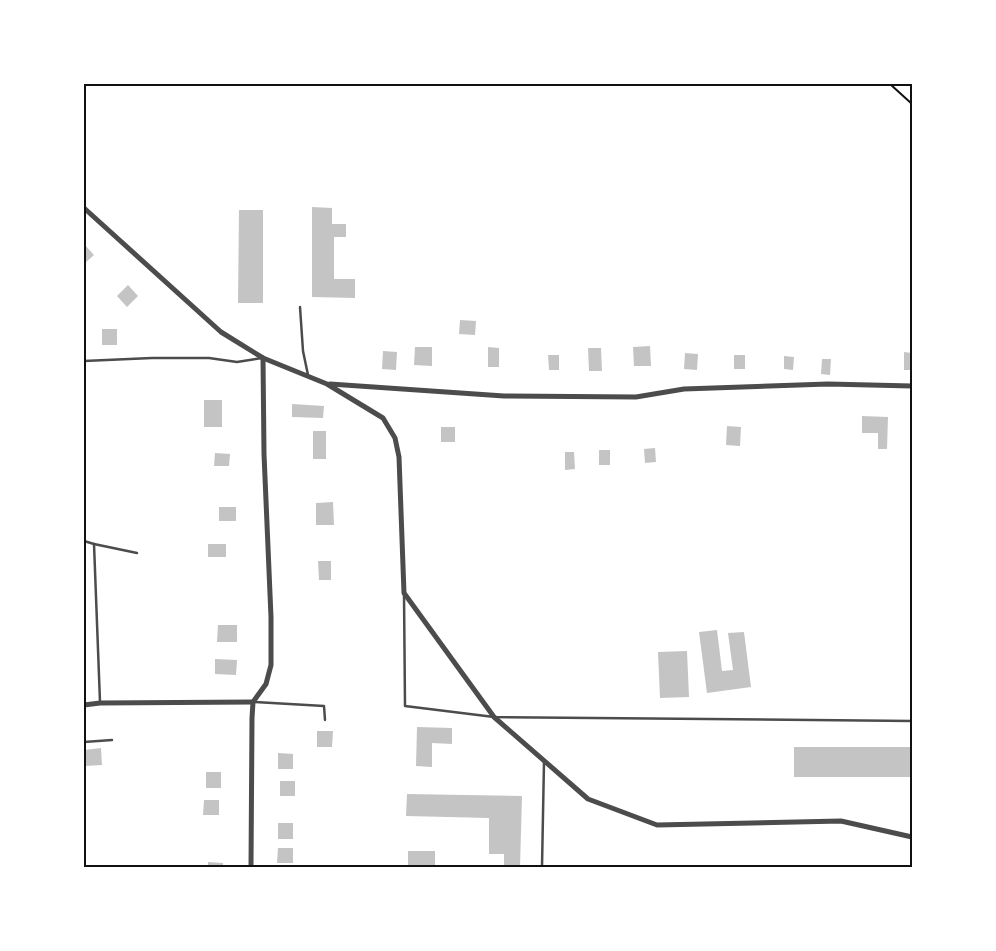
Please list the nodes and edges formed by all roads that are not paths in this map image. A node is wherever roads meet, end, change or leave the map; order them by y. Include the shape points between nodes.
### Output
1 (84, 208) edge
2 (300, 307) dead end
3 (263, 358) junction
4 (84, 361) edge
5 (308, 375) junction
6 (328, 384) junction
7 (912, 386) edge
8 (84, 541) edge
9 (94, 544) junction
10 (137, 553) dead end
11 (404, 593) junction
12 (253, 702) junction
13 (100, 703) junction
14 (84, 705) edge
15 (494, 718) junction
16 (325, 720) dead end
17 (912, 721) edge
18 (112, 740) dead end
19 (84, 742) edge
20 (544, 762) junction
21 (912, 837) edge
22 (251, 867) edge
23 (542, 867) edge

1 - 3 street via 222,332
2 - 5 lane
3 - 4 lane via 236,362 209,358
3 - 5 street
3 - 12 street via 271,665 266,684
5 - 6 street
6 - 7 street via 504,396 626,397 684,389 828,384
6 - 11 street via 382,418 395,438 399,457
8 - 9 lane
9 - 10 lane
9 - 13 lane
11 - 15 street
11 - 15 lane via 405,706
12 - 13 street
12 - 16 lane via 324,706
12 - 22 street
13 - 14 street
15 - 17 lane
15 - 20 street
18 - 19 lane
20 - 21 street via 588,799 658,825 841,821
20 - 23 lane

